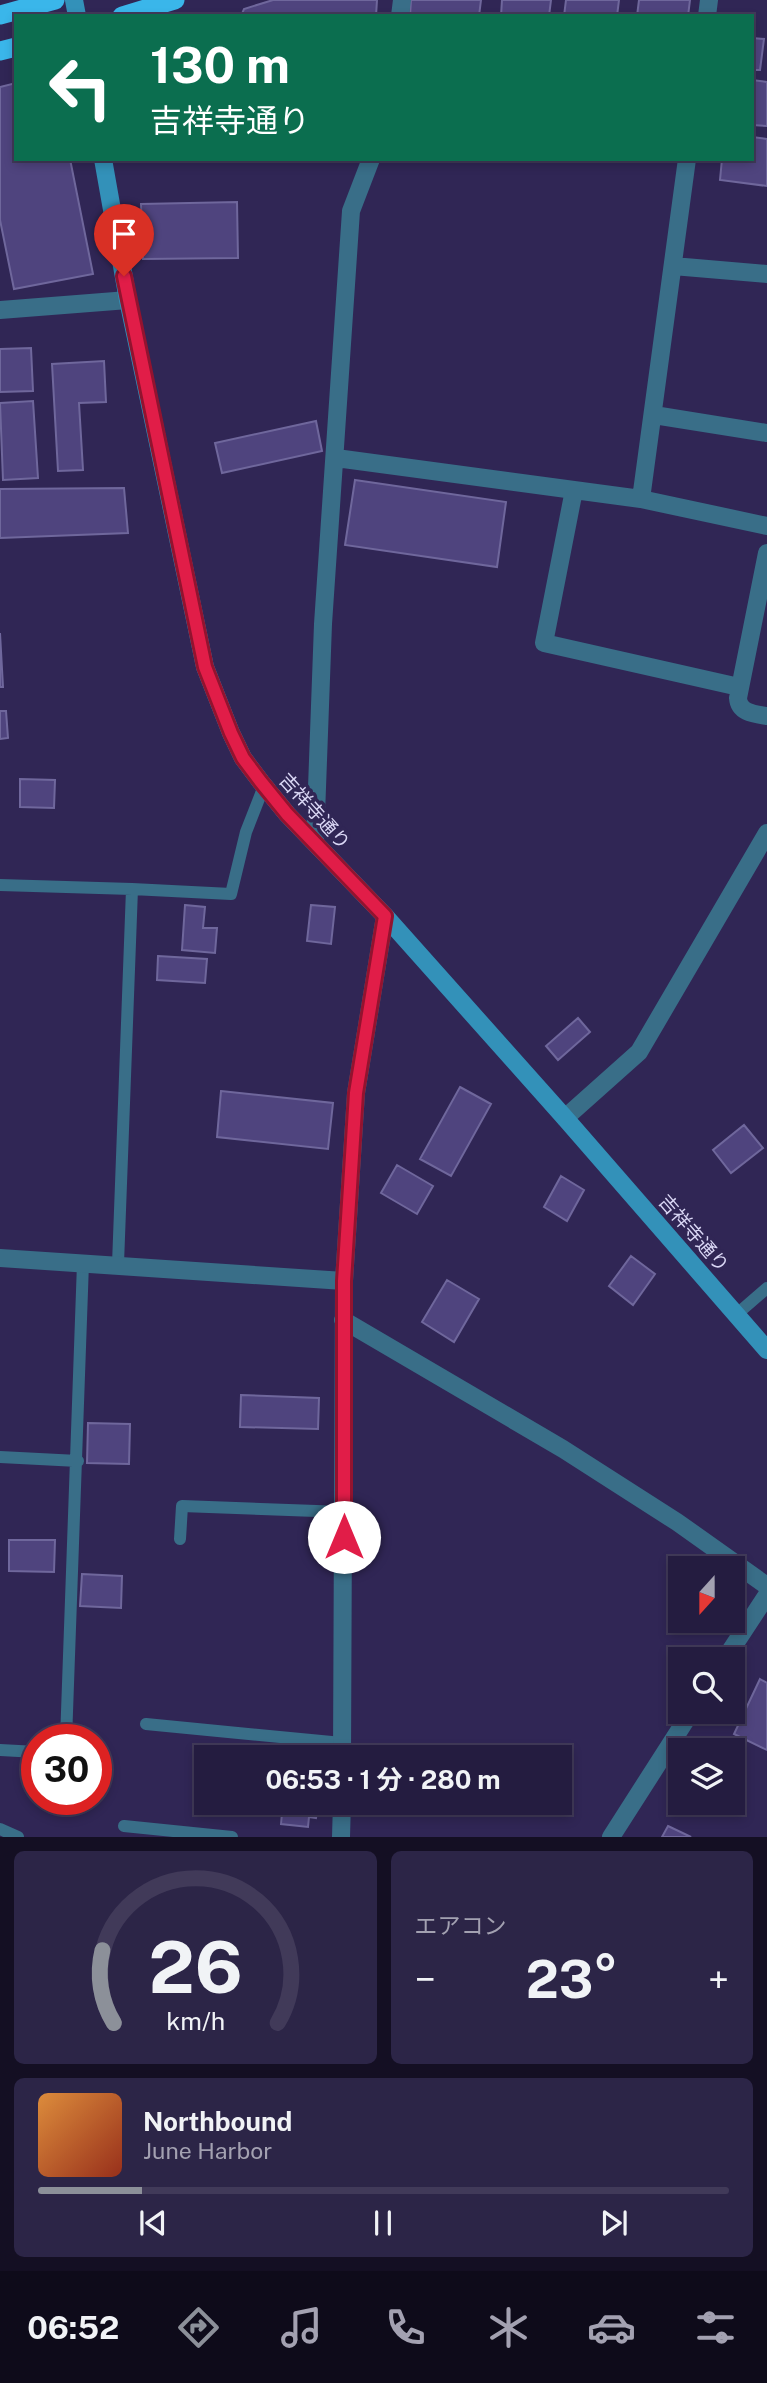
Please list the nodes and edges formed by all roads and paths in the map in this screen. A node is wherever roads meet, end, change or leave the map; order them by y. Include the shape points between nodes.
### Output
1 (55, 0) edge
2 (175, 0) edge
3 (129, 14) edge
4 (0, 15) edge
5 (103, 161) edge
6 (370, 161) edge
7 (687, 161) edge
8 (673, 266) junction
9 (767, 274) edge
10 (128, 300) junction
11 (0, 310) edge
12 (654, 415) junction
13 (767, 433) edge
14 (336, 458) junction
15 (574, 490) junction
16 (641, 499) junction
17 (767, 526) edge
18 (767, 553) edge
19 (739, 687) junction
20 (767, 716) edge
21 (264, 786) junction
22 (767, 833) edge
23 (315, 842) junction
24 (0, 885) edge
25 (132, 890) junction
26 (385, 916) junction
27 (565, 1118) junction
28 (0, 1258) edge
29 (83, 1263) junction
30 (117, 1265) junction
31 (344, 1281) junction
32 (767, 1288) edge
33 (737, 1314) junction
34 (343, 1320) junction
35 (767, 1350) edge
36 (0, 1457) edge
37 (78, 1461) junction
38 (344, 1512) junction
39 (180, 1539) dead end
40 (767, 1586) edge
41 (767, 1595) edge
42 (733, 1647) edge
43 (67, 1724) edge
44 (146, 1724) dead end
45 (683, 1724) edge
46 (304, 1745) edge
47 (342, 1745) edge
48 (0, 1750) edge
49 (21, 1751) edge
50 (342, 1815) edge
51 (124, 1826) dead end
52 (0, 1829) edge
53 (18, 1837) edge
54 (232, 1837) edge
55 (341, 1837) edge
56 (611, 1837) edge

1 - 4 highway
2 - 3 highway
5 - 10 main road, 吉祥寺通り
6 - 14 street via 351,211
7 - 8 street
8 - 9 street
8 - 12 street
10 - 11 street
10 - 21 main road, 吉祥寺通り via 205,667 243,758
12 - 13 street
12 - 16 street
14 - 15 street
14 - 23 street via 323,624
15 - 16 street
15 - 19 street via 544,643
16 - 17 street
18 - 19 street
19 - 20 street via 742,710
21 - 23 main road, 吉祥寺通り
21 - 25 lane via 246,832 231,894
22 - 27 street via 639,1052
23 - 26 main road, 吉祥寺通り
24 - 25 lane
25 - 30 lane
26 - 27 main road, 吉祥寺通り
26 - 31 street via 356,1093
27 - 33 main road, 吉祥寺通り
28 - 29 street
29 - 30 street
29 - 37 lane
30 - 31 street
31 - 34 street
32 - 33 lane
33 - 35 main road, 吉祥寺通り
34 - 38 street
34 - 40 street via 563,1449
36 - 37 lane
37 - 43 lane
38 - 39 lane via 181,1506
38 - 47 street
41 - 42 street
44 - 46 lane
45 - 56 street
48 - 49 lane
50 - 55 street
51 - 54 lane
52 - 53 lane

